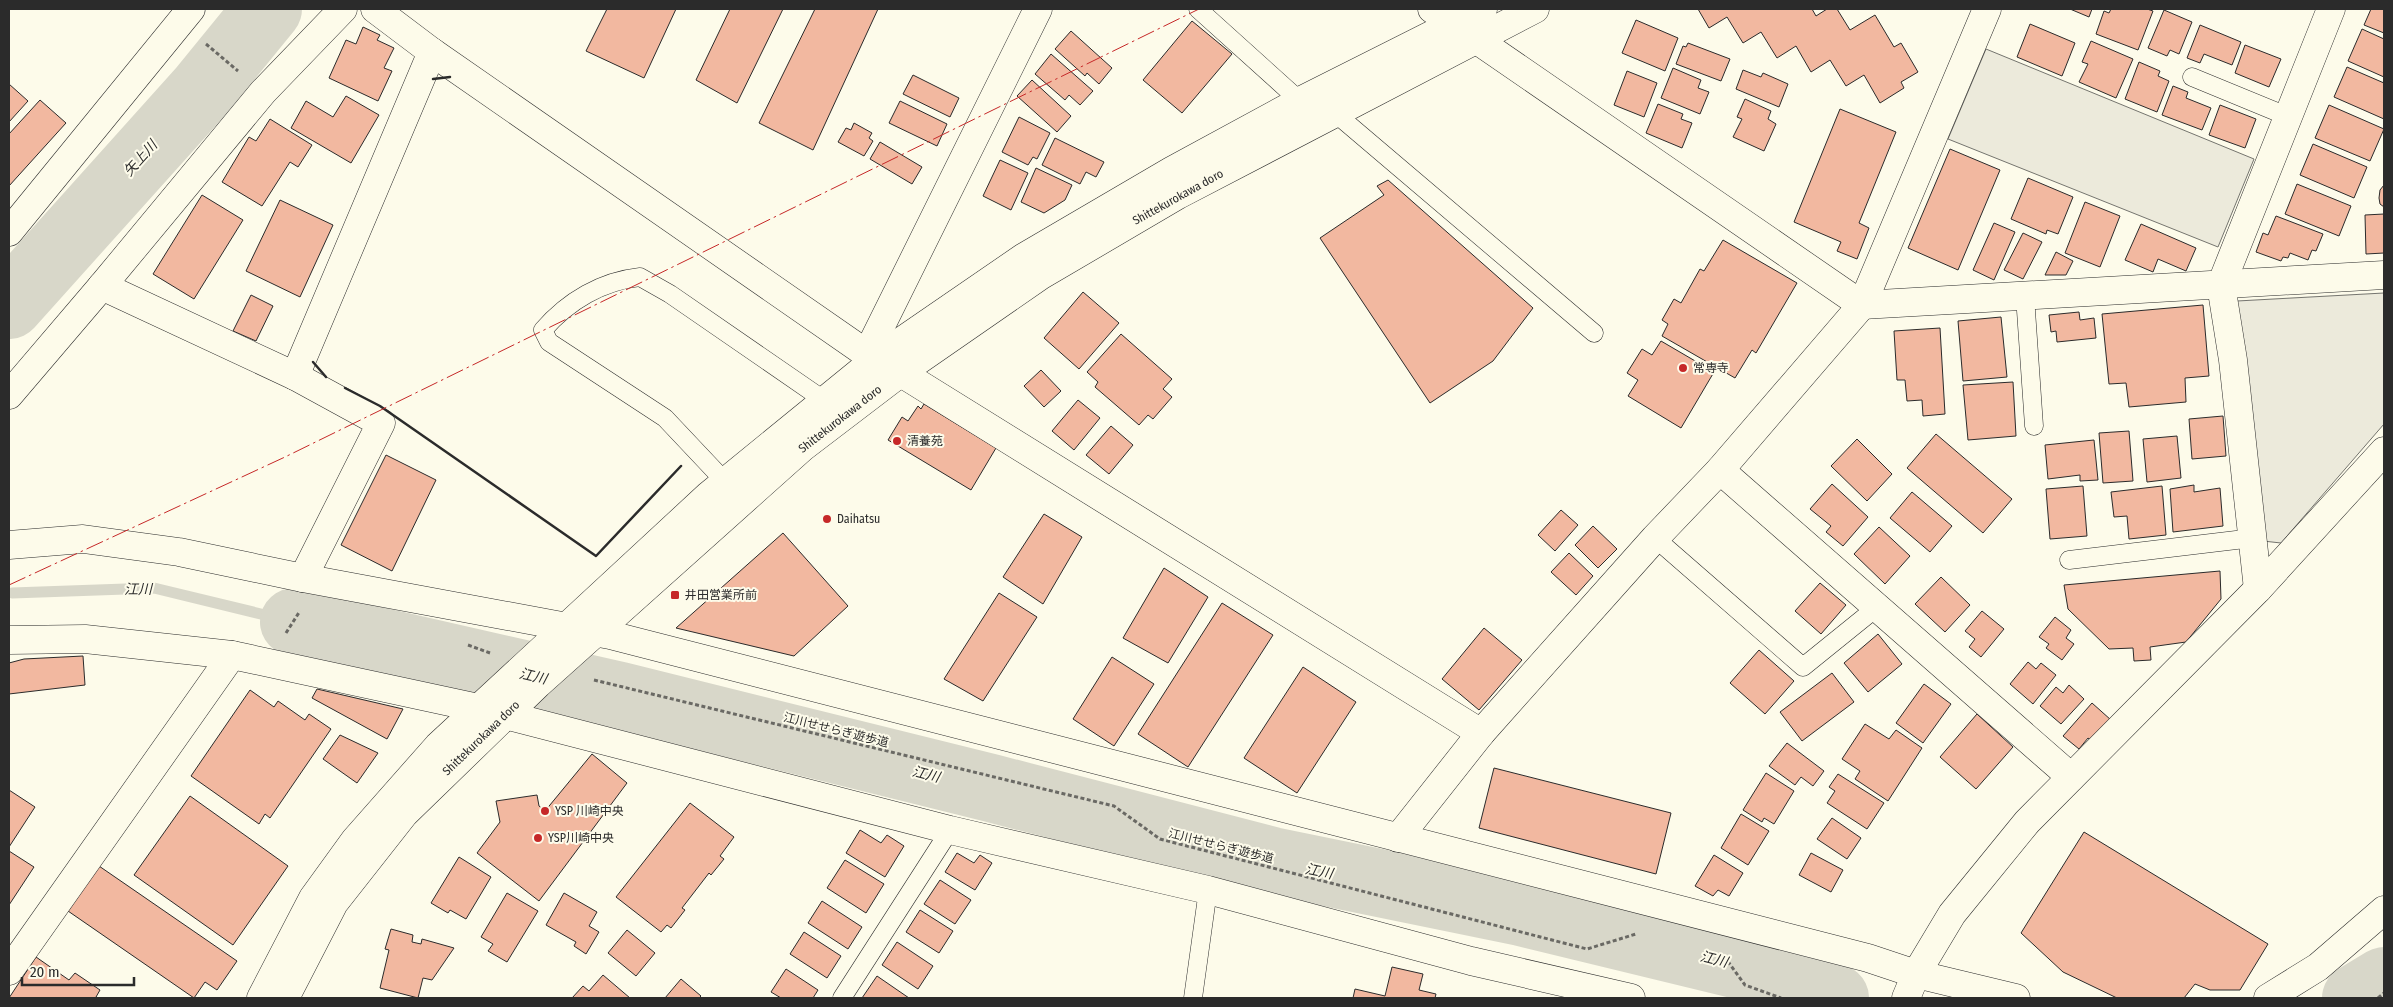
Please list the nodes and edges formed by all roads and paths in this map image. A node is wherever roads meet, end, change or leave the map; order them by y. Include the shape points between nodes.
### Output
1 (191, 9) edge
2 (343, 9) edge
3 (376, 9) edge
4 (1038, 9) edge
5 (1198, 9) edge
6 (1432, 9) edge
7 (1483, 9) edge
8 (1535, 9) edge
9 (1986, 9) edge
10 (2332, 9) edge
11 (1465, 31) junction
12 (201, 40) dead end
13 (432, 52) junction
14 (243, 75) dead end
15 (2192, 77) dead end
16 (1300, 101) junction
17 (1335, 113) junction
18 (2288, 117) junction
19 (11, 225) edge
20 (2384, 275) edge
21 (2221, 285) junction
22 (102, 286) junction
23 (2025, 296) junction
24 (1862, 306) junction
25 (1594, 333) dead end
26 (872, 356) junction
27 (900, 373) junction
28 (295, 376) junction
29 (9, 395) edge
30 (834, 408) junction
31 (2034, 426) dead end
32 (2384, 451) edge
33 (1720, 470) junction
34 (733, 491) junction
35 (1656, 538) junction
36 (2253, 538) junction
37 (9, 544) edge
38 (2069, 560) dead end
39 (303, 578) junction
40 (2258, 590) junction
41 (1876, 608) junction
42 (569, 627) junction
43 (595, 632) junction
44 (9, 640) edge
45 (232, 655) junction
46 (584, 678) dead end
47 (478, 708) junction
48 (504, 715) junction
49 (1481, 733) junction
50 (2071, 777) junction
51 (950, 830) junction
52 (1398, 838) junction
53 (1208, 890) junction
54 (2384, 910) edge
55 (1640, 933) dead end
56 (1723, 956) dead end
57 (9, 971) edge
58 (1911, 986) edge
59 (2384, 993) edge
60 (261, 998) edge
61 (285, 998) edge
62 (842, 998) edge
63 (1193, 998) edge
64 (1631, 998) edge
65 (1781, 998) edge
66 (2016, 998) edge
67 (2268, 998) edge
68 (2378, 998) edge

1 - 19 street
2 - 22 street via 263,92
3 - 13 street
4 - 26 street
5 - 16 lane
6 - 11 street
7 - 11 street, Shittekurokawa doro
8 - 11 street, Shittekurokawa doro
9 - 24 street
10 - 18 street
11 - 16 street, Shittekurokawa doro
11 - 17 street, Shittekurokawa doro
11 - 24 street
12 - 14 path
13 - 26 street
13 - 28 street
15 - 18 lane
16 - 26 street, Shittekurokawa doro via 1171,171 1024,257
17 - 25 lane
17 - 27 street, Shittekurokawa doro via 1178,195 1040,276
18 - 21 street
20 - 21 street
21 - 23 street
21 - 36 street
22 - 28 street
22 - 29 street
23 - 24 street
23 - 31 lane
24 - 33 street
26 - 27 street
26 - 30 street, Shittekurokawa doro
27 - 30 street, Shittekurokawa doro
27 - 49 street
28 - 39 street via 381,423
30 - 34 street, Shittekurokawa doro
30 - 34 lane via 670,294 640,277 604,284 566,307 543,330 549,342 665,418
32 - 40 street
33 - 35 street
33 - 41 street
34 - 42 street, Shittekurokawa doro
34 - 43 street, Shittekurokawa doro
35 - 41 lane via 1803,667
35 - 49 street
36 - 38 lane
36 - 40 street
37 - 39 street via 83,539 179,552
39 - 42 street
40 - 50 street
41 - 50 street
42 - 43 street
42 - 47 street, Shittekurokawa doro
43 - 48 street, Shittekurokawa doro
43 - 52 street
44 - 45 street via 85,639
45 - 47 street
45 - 57 street
46 - 55 path, 江川せせらぎ遊歩道 via 1114,806 1160,839 1587,949
47 - 48 street
47 - 60 street, Shittekurokawa doro via 426,758 355,840 313,898
48 - 51 street
48 - 61 street, Shittekurokawa doro via 404,814 334,903
49 - 52 street
50 - 58 street via 2027,822 1952,914
51 - 53 street
51 - 62 lane
52 - 58 street via 1868,958
53 - 63 lane
53 - 64 street via 1471,961
54 - 67 street via 2318,967
56 - 65 path via 1745,985
58 - 66 street
59 - 68 path

